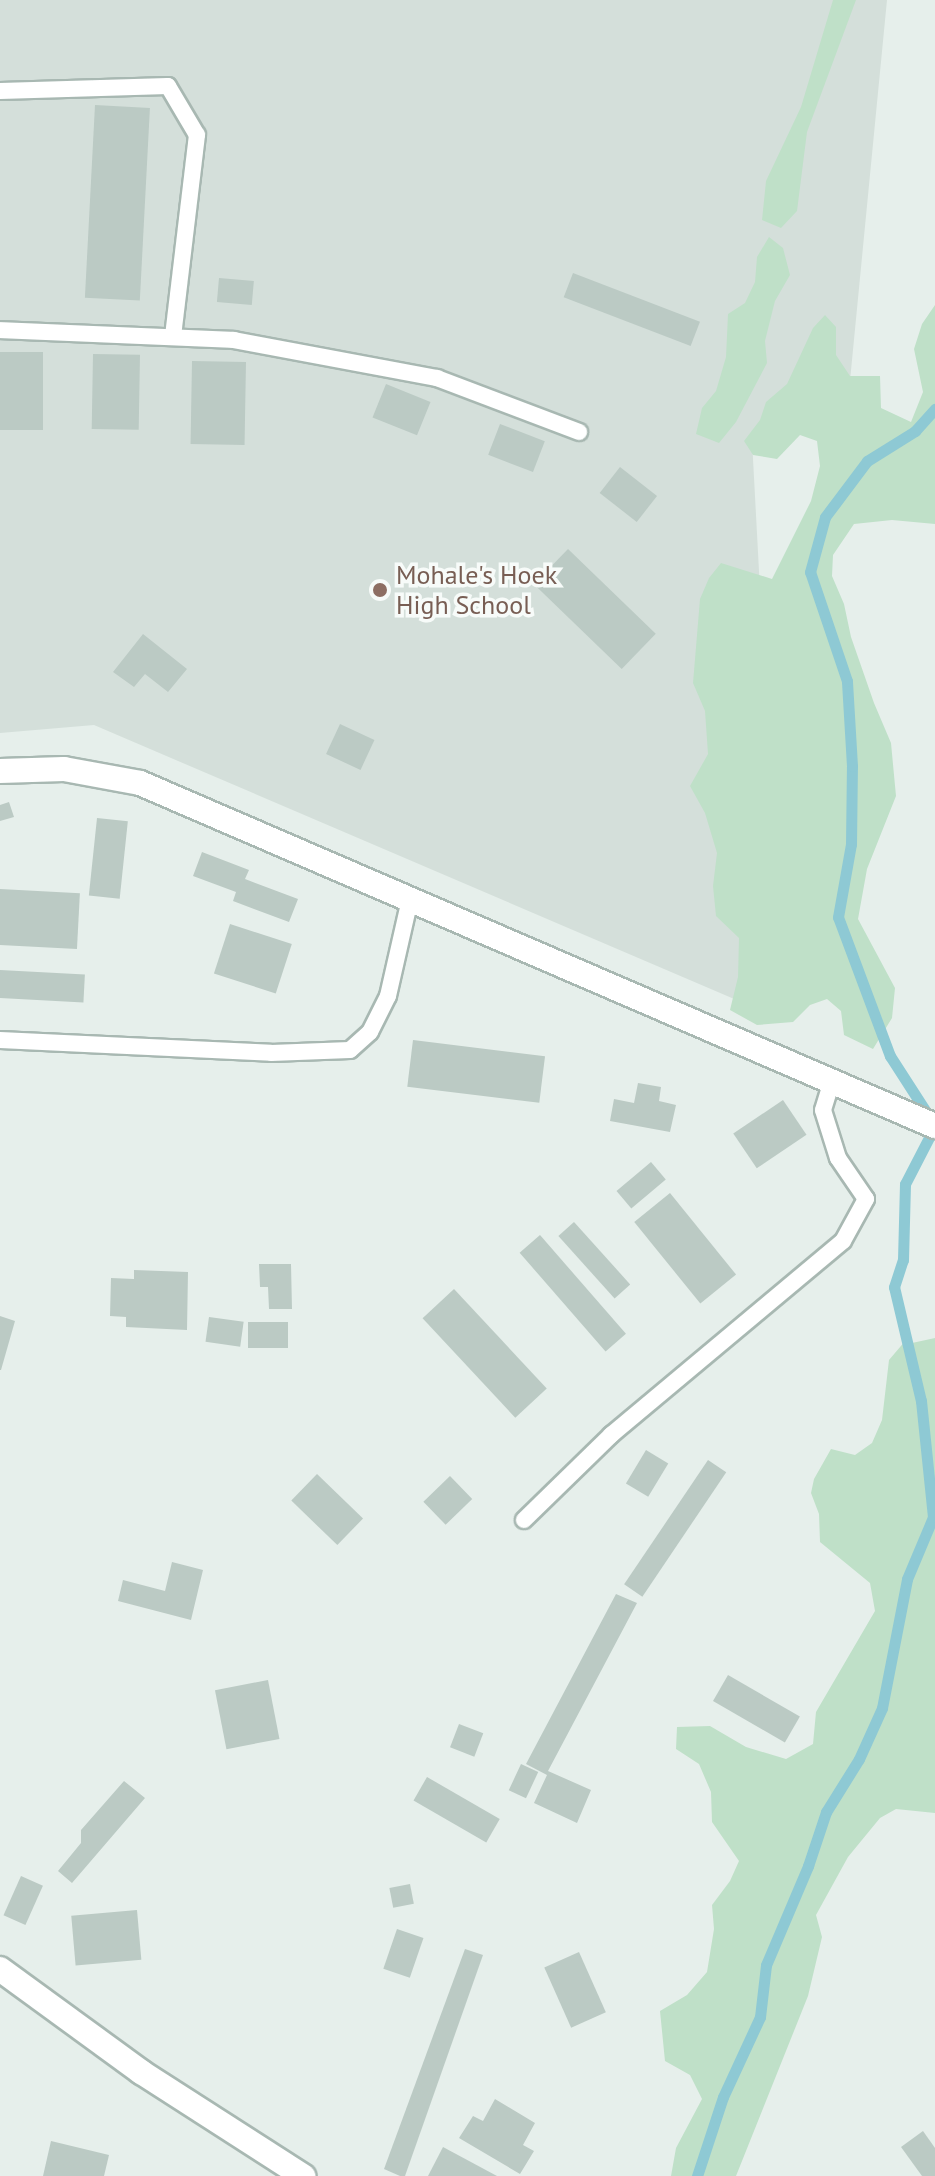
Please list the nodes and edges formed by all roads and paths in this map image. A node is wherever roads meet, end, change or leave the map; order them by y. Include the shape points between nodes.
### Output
1 (0, 91) edge
2 (0, 330) edge
3 (173, 337) junction
4 (579, 432) dead end
5 (0, 771) edge
6 (410, 899) junction
7 (0, 1040) edge
8 (832, 1081) junction
9 (935, 1126) edge
10 (524, 1520) dead end
11 (0, 1969) edge
12 (303, 2176) edge

1 - 3 lane via 168,86 197,135
2 - 3 lane
3 - 4 lane via 234,340 437,378
5 - 6 street via 64,769 140,783
6 - 7 lane via 388,996 370,1032 350,1050 271,1053
6 - 8 street
8 - 9 street
8 - 10 lane via 823,1110 838,1158 866,1199 843,1241 611,1435
11 - 12 street via 141,2072

